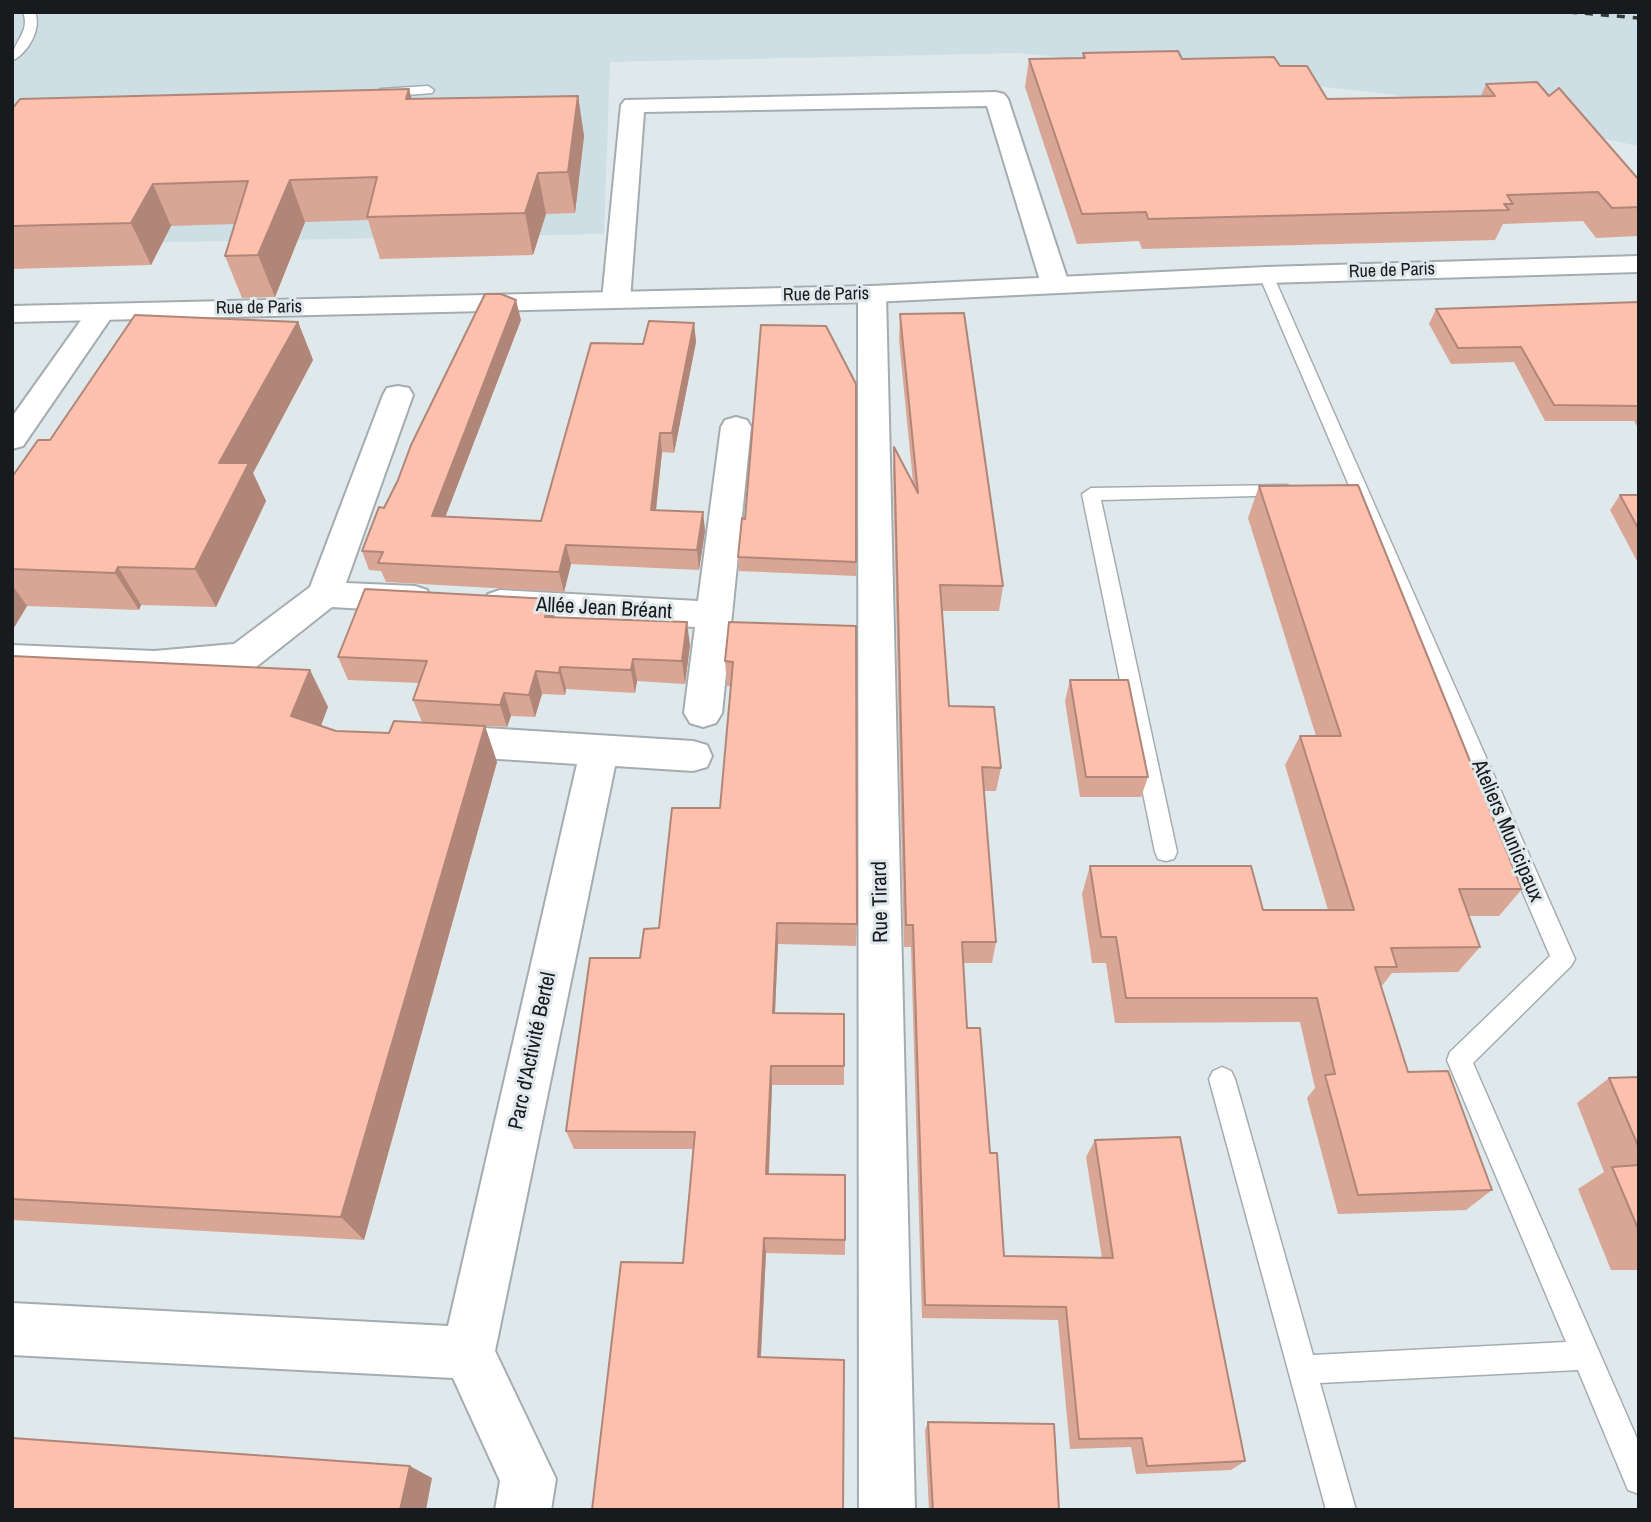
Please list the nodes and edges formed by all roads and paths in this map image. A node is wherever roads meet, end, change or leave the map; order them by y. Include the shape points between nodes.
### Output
1 (29, 12) edge
2 (12, 58) edge
3 (428, 90) dead end
4 (362, 94) edge
5 (1639, 264) edge
6 (1266, 275) junction
7 (1055, 284) junction
8 (872, 294) junction
9 (616, 300) junction
10 (101, 312) junction
11 (12, 314) edge
12 (398, 395) dead end
13 (736, 427) dead end
14 (12, 439) edge
15 (1359, 489) junction
16 (1305, 490) edge
17 (1332, 490) edge
18 (325, 594) junction
19 (714, 615) junction
20 (12, 659) edge
21 (703, 713) dead end
22 (399, 738) edge
23 (599, 750) junction
24 (693, 756) dead end
25 (1166, 852) dead end
26 (1222, 1079) dead end
27 (12, 1329) edge
28 (468, 1353) junction
29 (1586, 1355) junction
30 (1303, 1370) junction
31 (1639, 1479) edge
32 (523, 1510) edge
33 (887, 1510) edge
34 (1342, 1510) edge

1 - 2 lane via 31,32
3 - 4 lane
5 - 6 street, Rue de Paris
6 - 7 street, Rue de Paris
6 - 15 lane, Ateliers Municipaux
7 - 8 street, Rue de Paris
7 - 9 street via 996,99 633,105
8 - 9 street, Rue de Paris
8 - 33 street, Rue Tirard
9 - 10 street, Rue de Paris
10 - 11 street, Rue de Paris
10 - 14 street
12 - 18 street
13 - 19 street
15 - 17 lane
15 - 29 lane, Ateliers Municipaux via 1563,959 1459,1060
16 - 25 lane via 1091,494
18 - 19 street, Allée Jean Bréant
18 - 20 street via 243,657 154,665
19 - 21 street
22 - 23 street
23 - 24 street
23 - 28 street, Parc d'Activité Bertel
26 - 30 lane
27 - 28 street
28 - 32 street via 528,1479
29 - 30 lane
29 - 31 lane, Ateliers Municipaux
30 - 34 lane

